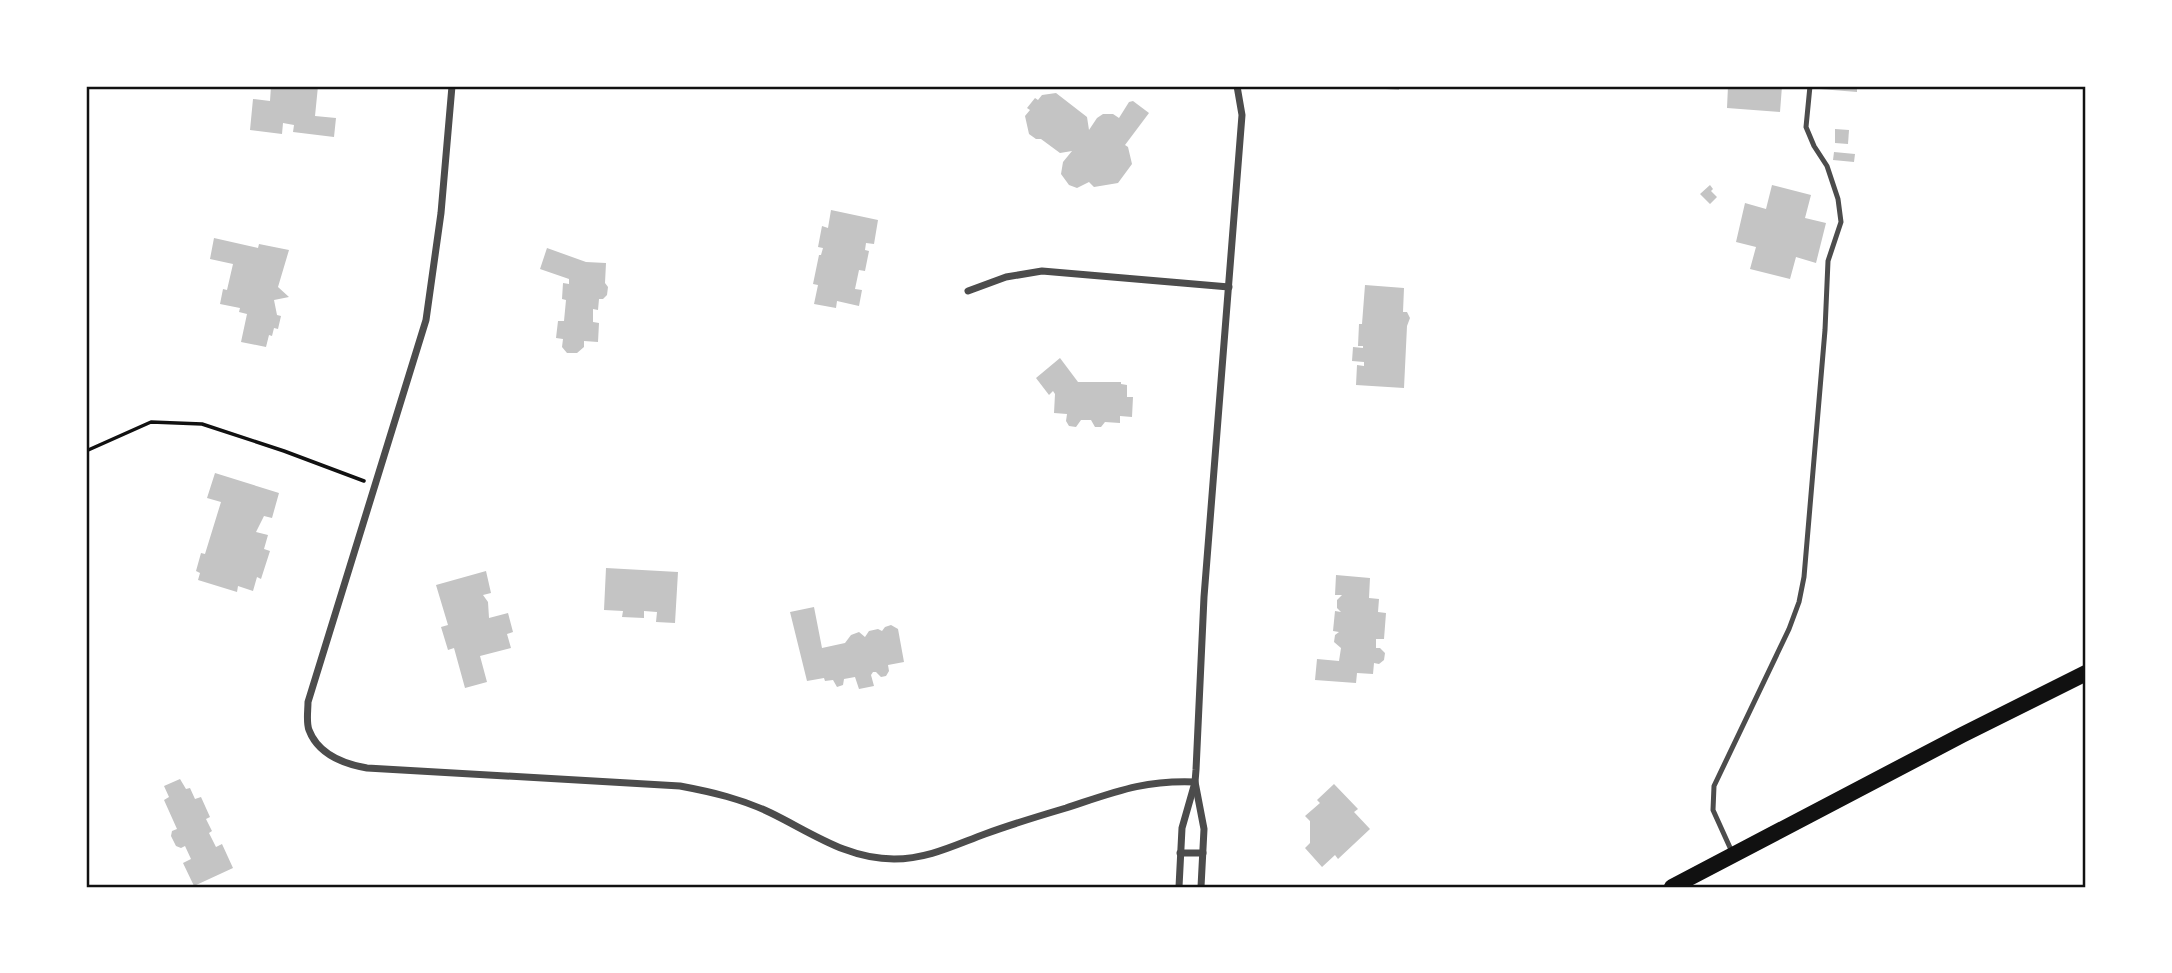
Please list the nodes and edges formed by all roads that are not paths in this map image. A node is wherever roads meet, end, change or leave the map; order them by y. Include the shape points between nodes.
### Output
1 (452, 86) edge
2 (1237, 86) edge
3 (1810, 86) edge
4 (1229, 287) junction
5 (968, 290) dead end
6 (2086, 673) edge
7 (1195, 782) junction
8 (1181, 853) junction
9 (1203, 853) junction
10 (1733, 855) junction
11 (1179, 887) edge
12 (1201, 887) edge
13 (1672, 887) edge

1 - 7 street via 426,320 308,702 309,730 318,744 350,765 715,792 748,803 841,850 894,859 952,849 1134,786
2 - 4 street via 1242,115
3 - 10 lane via 1806,127 1827,166 1840,222 1828,261 1802,592 1712,794 1713,810
4 - 5 street via 1042,271
4 - 7 street via 1204,597
6 - 10 main road
7 - 8 street via 1182,828
7 - 9 street via 1204,829
8 - 9 street
8 - 11 street
9 - 12 street
10 - 13 main road

